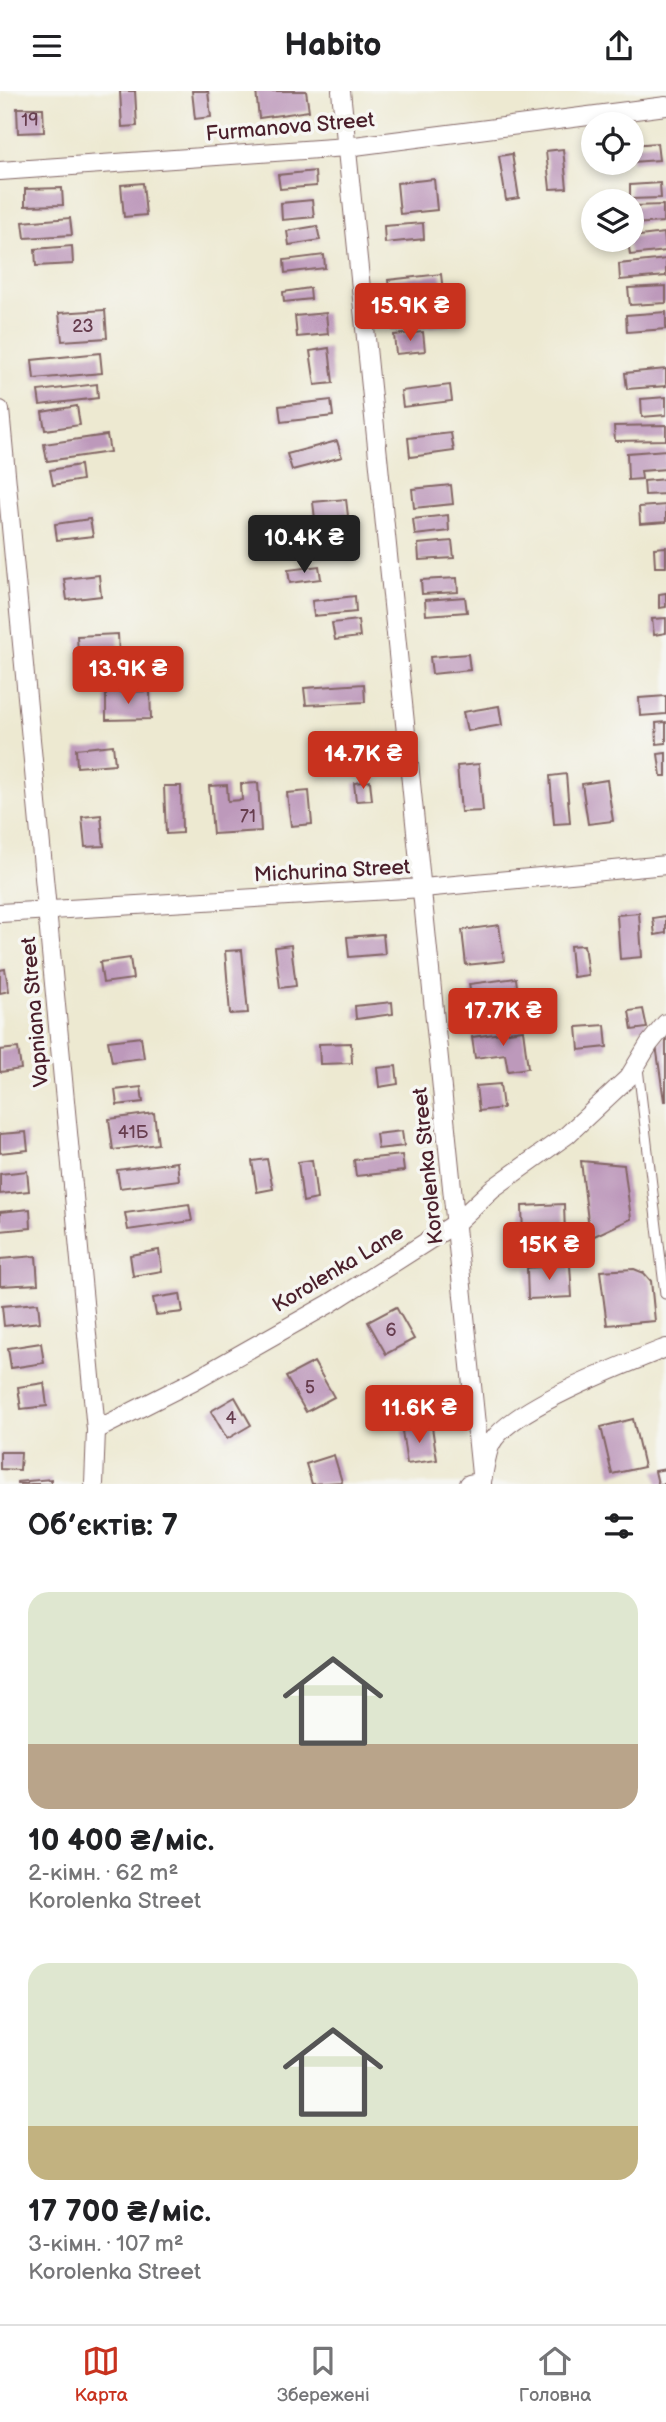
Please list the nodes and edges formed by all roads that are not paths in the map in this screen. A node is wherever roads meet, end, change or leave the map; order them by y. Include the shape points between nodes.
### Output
1 (341, 91) edge
2 (666, 106) edge
3 (347, 147) junction
4 (0, 171) edge
5 (0, 410) edge
6 (666, 865) edge
7 (423, 888) junction
8 (49, 910) junction
9 (0, 913) edge
10 (666, 1023) edge
11 (637, 1063) junction
12 (456, 1223) junction
13 (665, 1294) edge
14 (666, 1348) edge
15 (96, 1430) junction
16 (478, 1483) edge
17 (94, 1484) edge

1 - 3 street, Korolenka Street
2 - 3 street, Furmanova Street
3 - 4 street, Furmanova Street
3 - 7 street, Korolenka Street
5 - 8 street, Vapniana Street
6 - 7 street, Michurina Street
7 - 8 street, Michurina Street
7 - 12 street, Korolenka Street
8 - 9 street, Michurina Street
8 - 15 street, Vapniana Street
10 - 11 street, Korolenka Lane
11 - 12 street, Korolenka Lane via 629,1077 567,1135 492,1189
11 - 13 lane
12 - 15 street, Korolenka Lane via 329,1304
12 - 16 street, Korolenka Street
14 - 16 street via 599,1374 514,1420 491,1443
15 - 17 street, Vapniana Street

